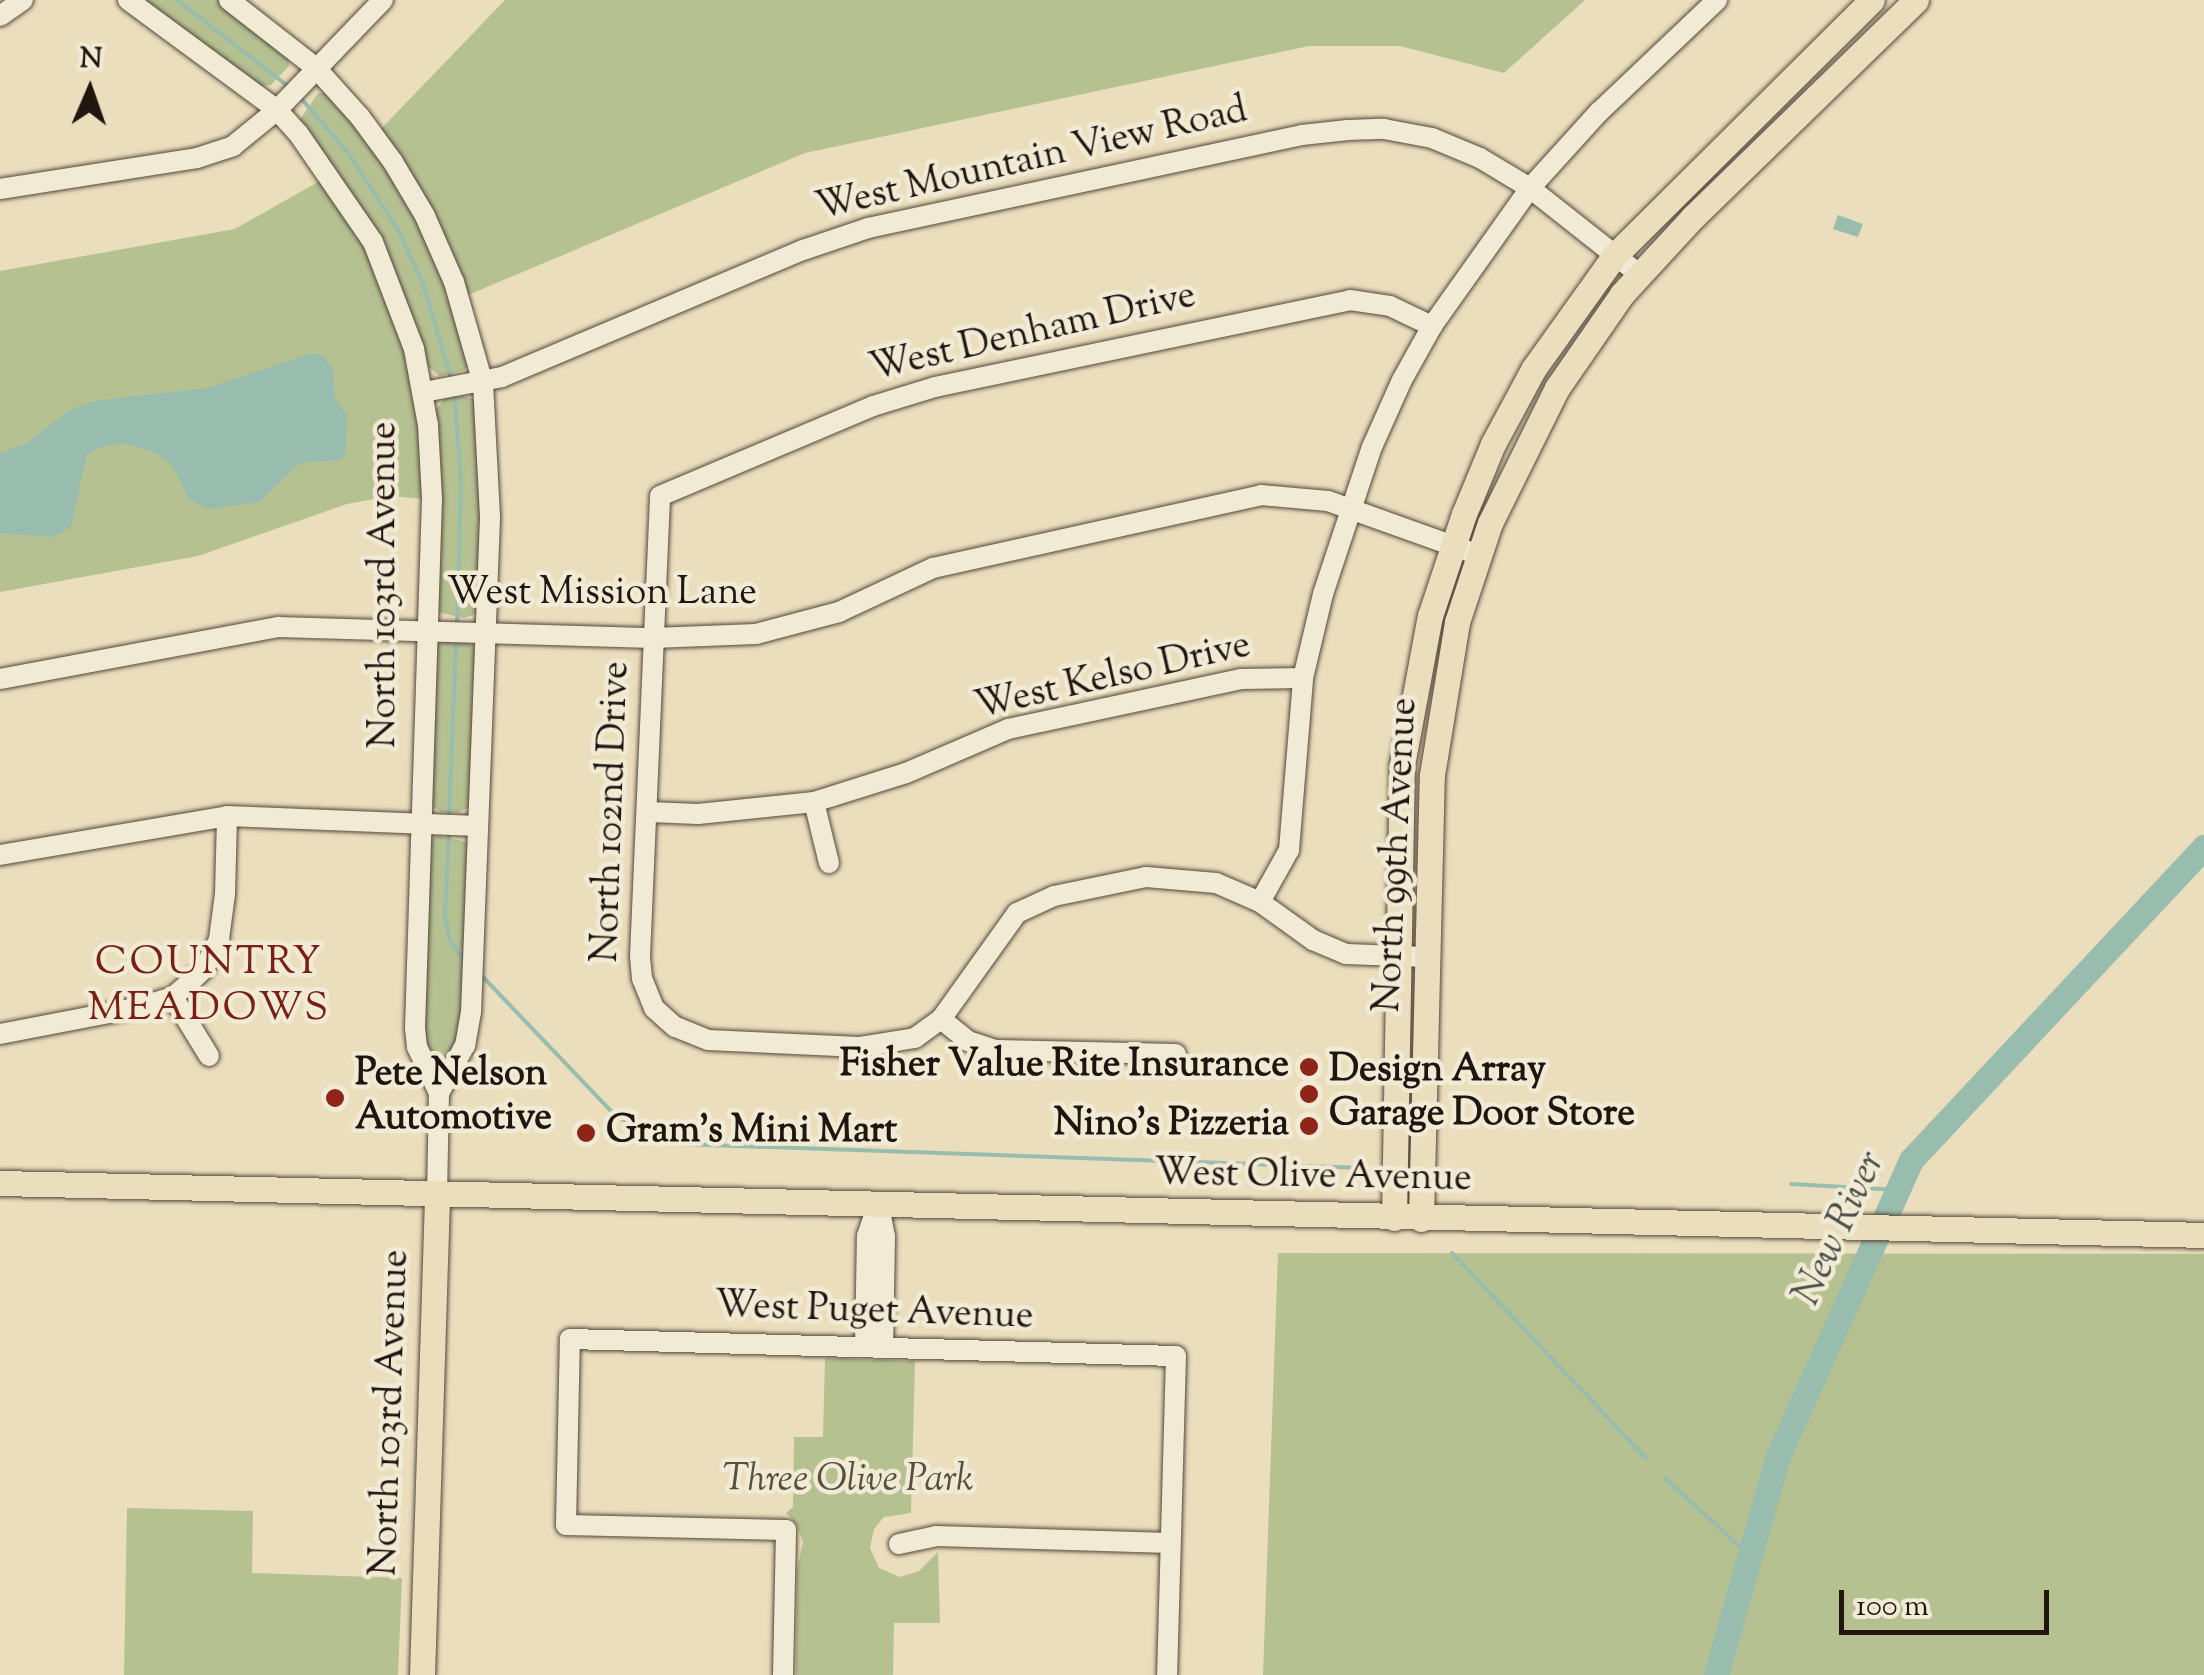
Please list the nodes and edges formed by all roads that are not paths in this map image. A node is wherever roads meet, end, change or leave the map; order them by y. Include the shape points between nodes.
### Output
1 (24, 0) edge
2 (128, 0) edge
3 (229, 0) edge
4 (384, 0) edge
5 (1717, 0) edge
6 (1872, 0) edge
7 (1914, 1) edge
8 (0, 16) edge
9 (316, 68) junction
10 (277, 110) junction
11 (1530, 188) junction
12 (0, 190) edge
13 (1614, 255) junction
14 (1639, 274) junction
15 (1432, 326) junction
16 (483, 383) junction
17 (424, 392) junction
18 (660, 496) joint
19 (1350, 508) junction
20 (1452, 546) junction
21 (1479, 555) junction
22 (427, 630) junction
23 (485, 632) junction
24 (653, 638) junction
25 (1303, 678) junction
26 (0, 679) edge
27 (814, 802) junction
28 (649, 812) junction
29 (227, 816) junction
30 (420, 824) junction
31 (478, 826) junction
32 (0, 855) edge
33 (829, 863) dead end
34 (1260, 902) junction
35 (1396, 956) junction
36 (1426, 957) junction
37 (173, 997) junction
38 (941, 1019) junction
39 (0, 1034) edge
40 (1176, 1054) dead end
41 (210, 1056) dead end
42 (438, 1093) junction
43 (0, 1183) edge
44 (436, 1194) junction
45 (878, 1204) junction
46 (1394, 1218) junction
47 (1422, 1218) junction
48 (2204, 1235) edge
49 (874, 1348) junction
50 (1170, 1543) junction
51 (899, 1544) dead end
52 (422, 1675) edge
53 (783, 1675) edge
54 (1167, 1675) edge

1 - 8 street
2 - 10 street
3 - 9 street
4 - 9 street
5 - 11 street
6 - 13 main road, North 99th Avenue
7 - 14 main road, North 99th Avenue
9 - 10 street
9 - 16 street, North 103rd Avenue via 374,134 425,216 466,314
10 - 12 street via 217,152
10 - 17 street, North 103rd Avenue via 344,195 383,262
11 - 13 street, West Mountain View Road
11 - 15 street
11 - 16 street, West Mountain View Road via 1432,138 1384,129 1302,135 838,236
13 - 14 street, West Mountain View Road
13 - 20 main road, North 99th Avenue via 1534,368
14 - 21 main road, North 99th Avenue via 1541,416
15 - 18 street, West Denham Drive via 1390,306 1350,300 954,383 873,406
15 - 19 street via 1394,397
16 - 17 street, West Mountain View Road
16 - 23 street, North 103rd Avenue via 490,482
17 - 22 street, North 103rd Avenue via 432,498
18 - 24 street, North 102nd Drive
19 - 20 street, West Mission Lane
19 - 24 street, West Mission Lane via 1261,495 932,568 790,628
19 - 25 street
20 - 21 street, West Mission Lane
20 - 35 main road, North 99th Avenue via 1421,654 1402,765
21 - 36 main road, North 99th Avenue via 1440,710
22 - 23 street, West Mission Lane
22 - 26 street, West Mission Lane via 278,628
22 - 30 street, North 103rd Avenue
23 - 24 street, West Mission Lane
23 - 31 street, North 103rd Avenue
24 - 28 street, North 102nd Drive
25 - 27 street, West Kelso Drive via 1242,680 1008,729 906,773
25 - 34 street via 1289,850
27 - 28 street, West Kelso Drive
27 - 33 street
28 - 38 street, North 102nd Drive via 642,979 654,1008 675,1027 708,1040 859,1047 916,1038
29 - 30 street
29 - 32 street
29 - 37 street via 219,939 204,969
30 - 31 street
30 - 42 street, North 103rd Avenue via 415,1028
31 - 42 street, North 103rd Avenue via 470,1031
34 - 35 street via 1336,951
34 - 38 street via 1216,883 1172,876 1054,896 1007,922
35 - 36 street
35 - 46 main road, North 99th Avenue
36 - 47 main road, North 99th Avenue
37 - 39 street
37 - 41 street
38 - 40 street via 968,1042 995,1050
42 - 44 street, North 103rd Avenue
43 - 44 main road, West Olive Avenue
44 - 45 main road, West Olive Avenue
44 - 52 main road, North 103rd Avenue
45 - 46 main road, West Olive Avenue
45 - 49 street via 867,1236
46 - 47 main road, West Olive Avenue
47 - 48 main road, West Olive Avenue
49 - 50 street, West Puget Avenue via 1176,1356
49 - 53 street, West Puget Avenue via 570,1339 566,1525 786,1530
50 - 51 street via 936,1536
50 - 54 street

